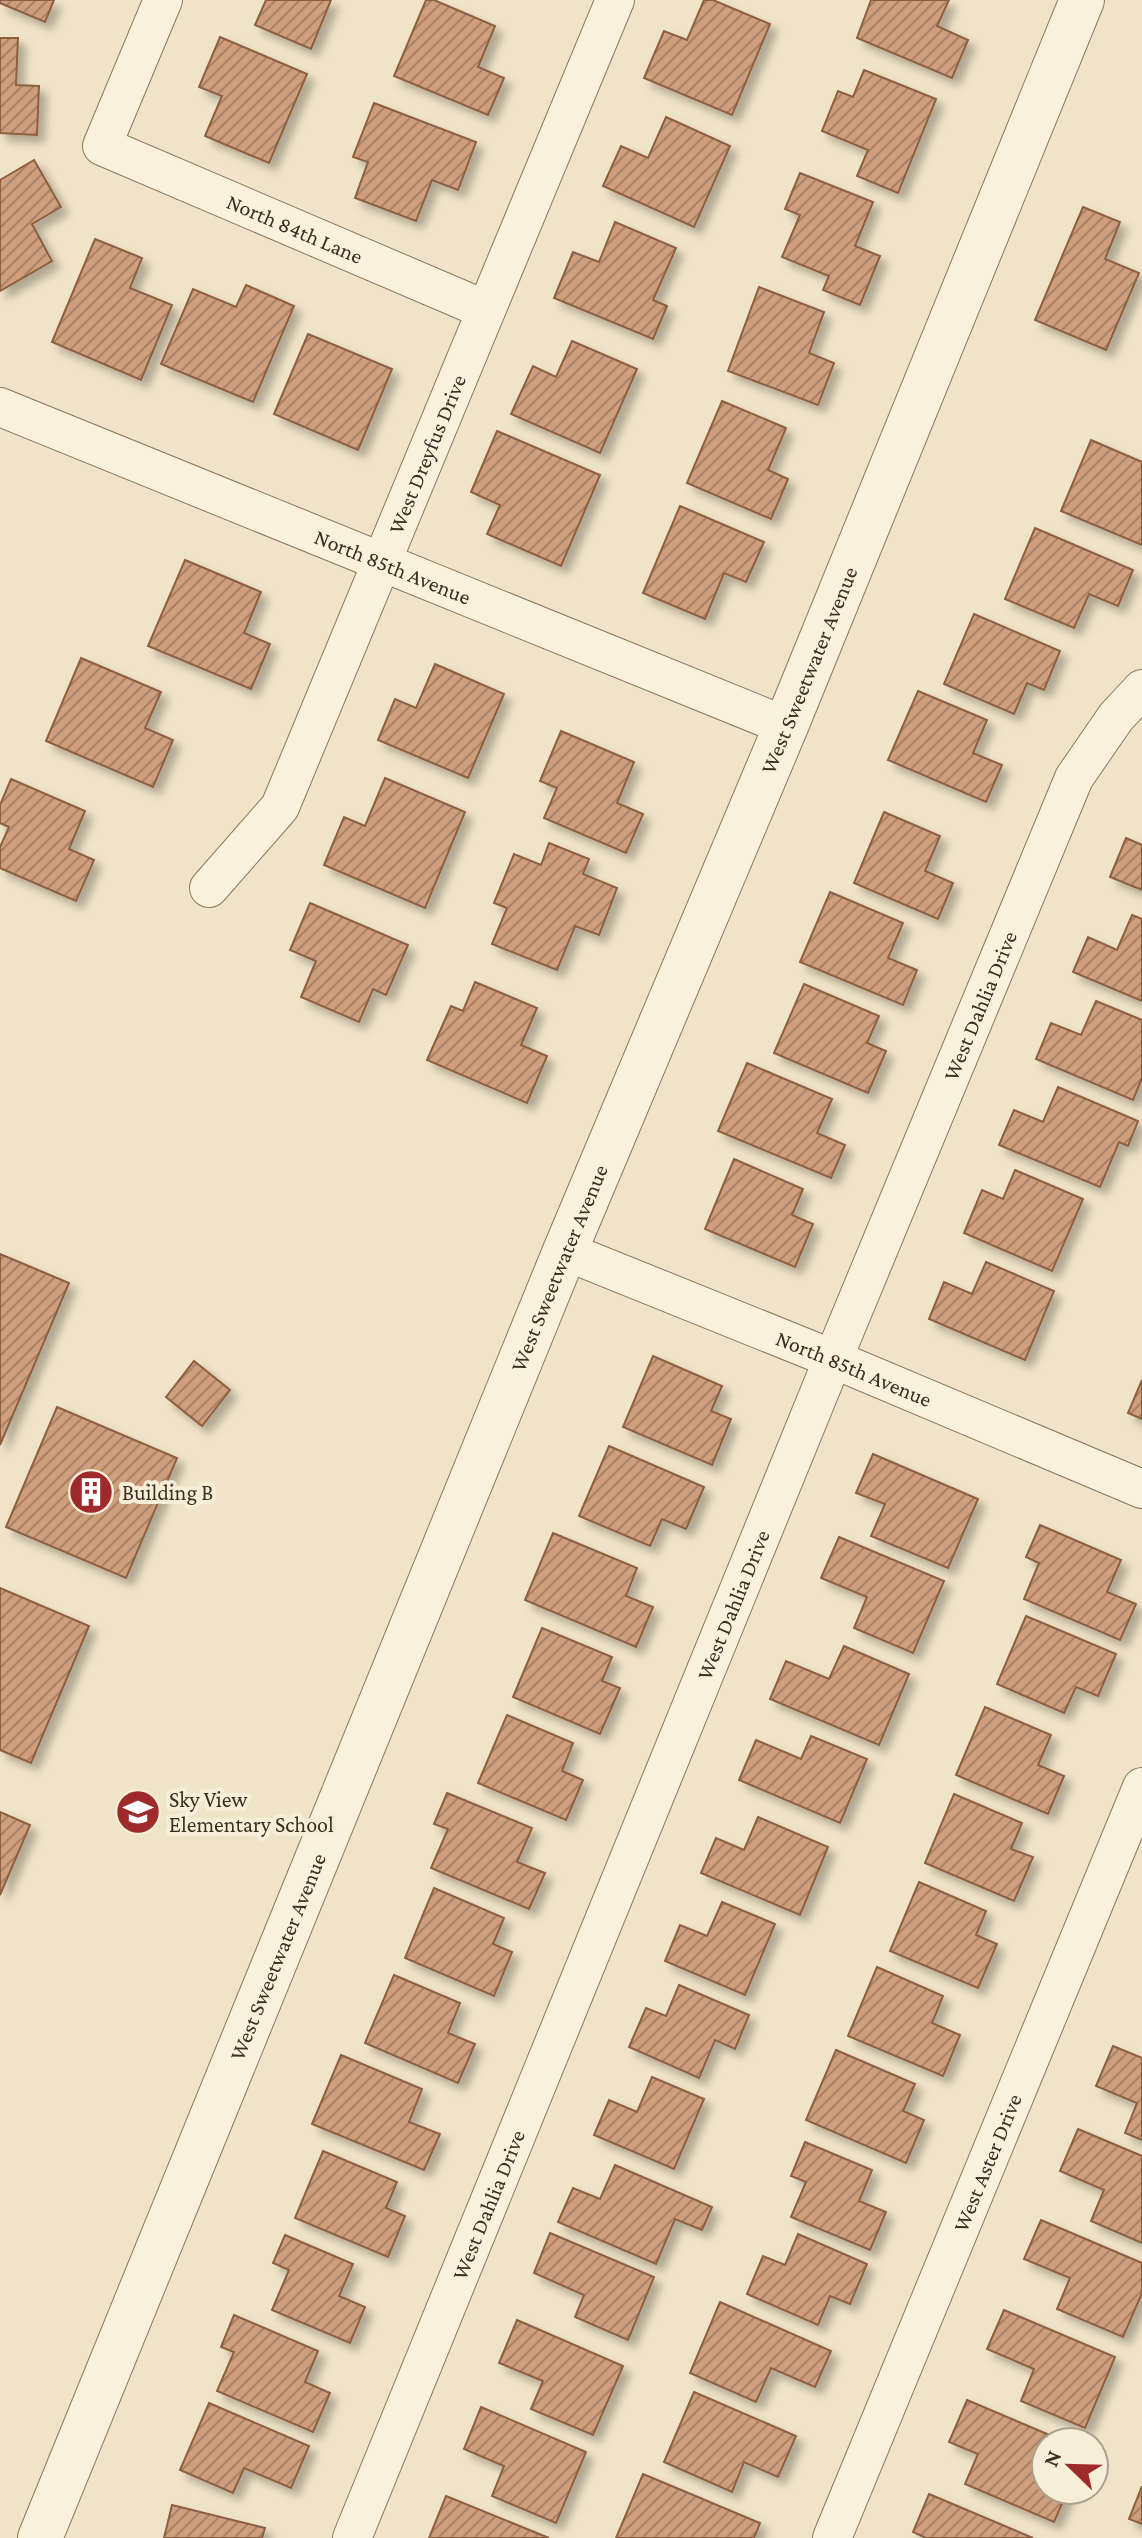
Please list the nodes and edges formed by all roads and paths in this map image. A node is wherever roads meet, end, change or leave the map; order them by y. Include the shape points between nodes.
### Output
1 (163, 0) edge
2 (615, 0) edge
3 (1082, 0) edge
4 (486, 310) junction
5 (0, 407) edge
6 (382, 562) junction
7 (1142, 689) edge
8 (786, 726) junction
9 (209, 888) dead end
10 (565, 1251) junction
11 (833, 1359) junction
12 (1142, 1489) edge
13 (1142, 1787) edge
14 (40, 2538) edge
15 (352, 2538) edge
16 (832, 2538) edge

1 - 4 street, North 84th Lane via 102,146
2 - 4 street, West Dreyfus Drive
3 - 8 street, West Sweetwater Avenue
4 - 6 street, West Dreyfus Drive
5 - 6 street, North 85th Avenue
6 - 8 street, North 85th Avenue
6 - 9 street, West Dreyfus Drive via 280,807
7 - 11 street, West Dahlia Drive via 1074,778
8 - 10 street, West Sweetwater Avenue
10 - 11 street, North 85th Avenue
10 - 14 street, West Sweetwater Avenue
11 - 12 street, North 85th Avenue
11 - 15 street, West Dahlia Drive
13 - 16 street, West Aster Drive

